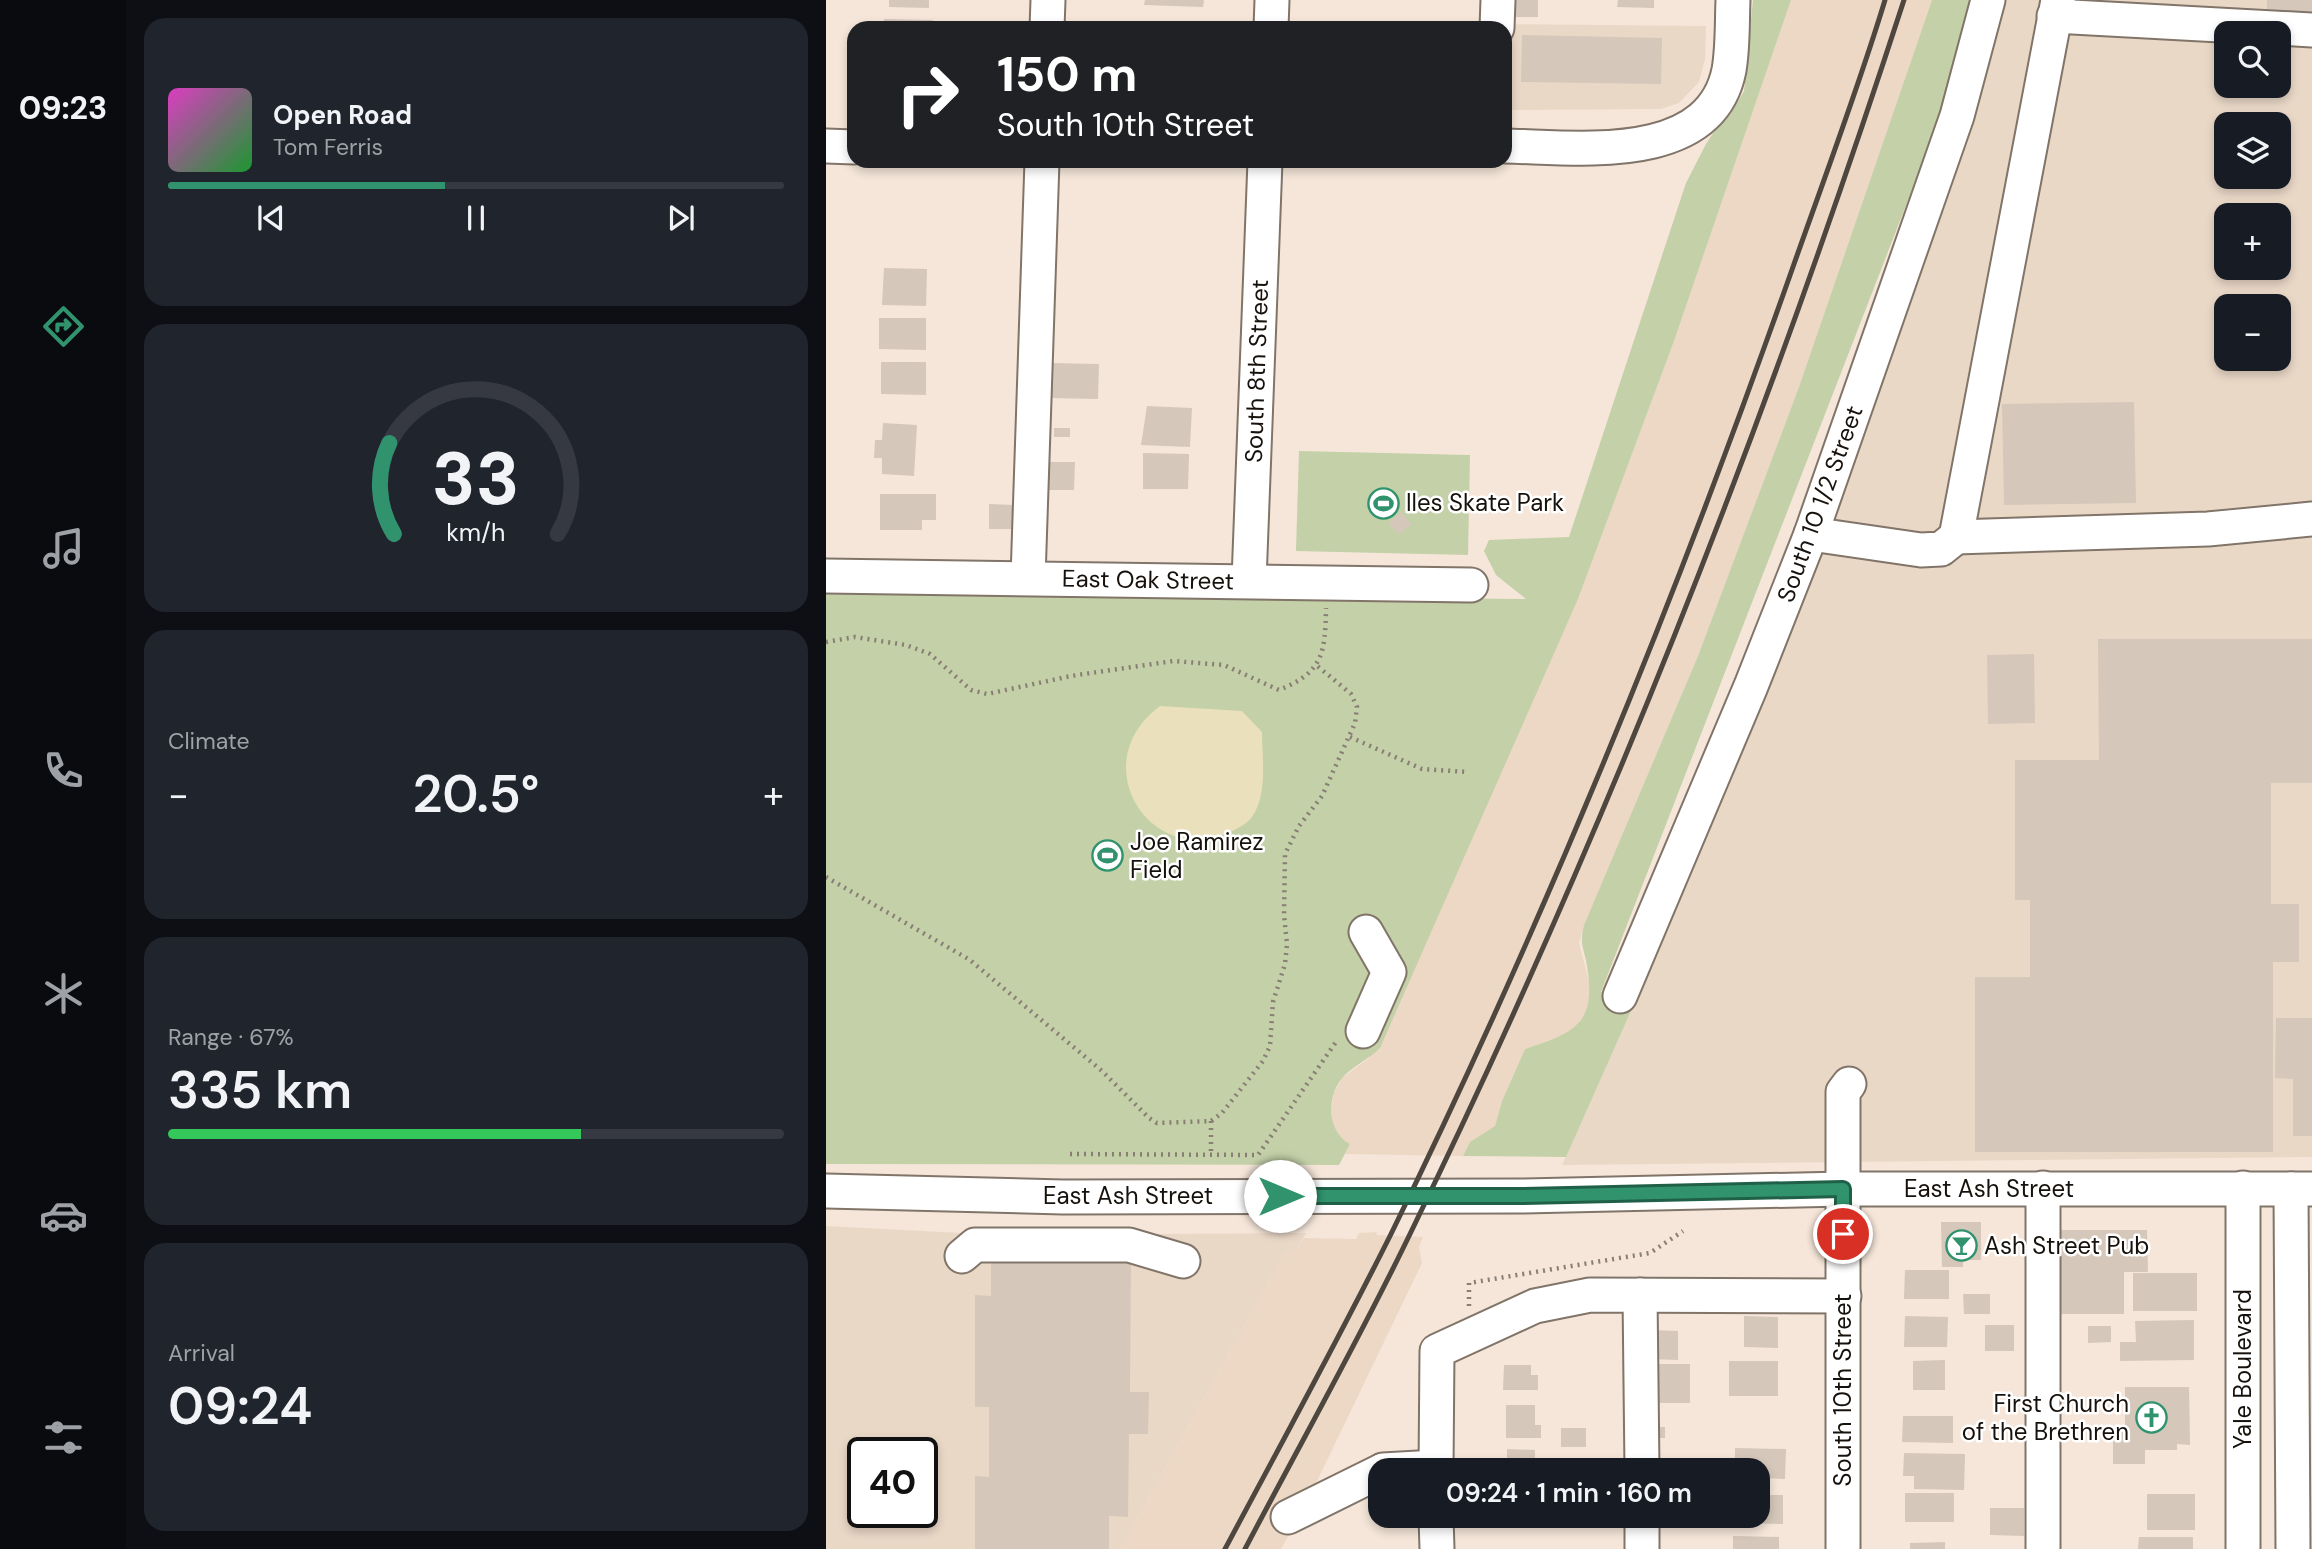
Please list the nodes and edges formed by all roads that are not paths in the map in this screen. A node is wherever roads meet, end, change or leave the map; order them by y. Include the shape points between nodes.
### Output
1 (1048, 0) edge
2 (1272, 0) edge
3 (1498, 0) edge
4 (1732, 0) edge
5 (1989, 0) edge
6 (2056, 8) edge
7 (1047, 21) edge
8 (1271, 21) edge
9 (1497, 21) edge
10 (2312, 30) edge
11 (826, 146) edge
12 (1512, 146) edge
13 (847, 147) edge
14 (1042, 168) edge
15 (1265, 168) edge
16 (2312, 519) edge
17 (1811, 534) junction
18 (1956, 537) junction
19 (826, 576) edge
20 (1028, 578) junction
21 (1249, 581) junction
22 (1471, 584) dead end
23 (1366, 932) dead end
24 (1620, 996) dead end
25 (1353, 1032) road end
26 (1849, 1084) dead end
27 (2043, 1188) junction
28 (2243, 1188) junction
29 (1843, 1189) junction
30 (2301, 1189) edge
31 (826, 1191) edge
32 (962, 1256) dead end
33 (1183, 1261) dead end
34 (1640, 1295) junction
35 (1843, 1296) junction
36 (1436, 1458) edge
37 (1642, 1458) edge
38 (1368, 1478) edge
39 (1288, 1517) dead end
40 (1436, 1528) edge
41 (1642, 1528) edge
42 (1437, 1549) edge
43 (1642, 1549) edge
44 (1843, 1549) edge
45 (2043, 1549) edge
46 (2243, 1549) edge
47 (2293, 1549) edge

1 - 7 street
2 - 8 street
3 - 9 street
4 - 12 street via 1728,72 1713,105 1691,125 1654,143
5 - 17 street, South 10 1/2 Street via 1957,116
6 - 10 street
6 - 18 street
11 - 13 street
14 - 20 street
15 - 21 street, South 8th Street
16 - 18 street via 2208,529
17 - 18 street via 1921,550 1941,549
17 - 24 street, South 10 1/2 Street
19 - 20 street, East Oak Street
20 - 21 street, East Oak Street
21 - 22 street, East Oak Street
23 - 25 street via 1390,972
26 - 29 street, South 10th Street via 1843,1092
27 - 28 street, East Ash Street
27 - 29 street, East Ash Street
27 - 45 street
28 - 30 street, East Ash Street
28 - 46 street, Yale Boulevard
29 - 31 street, East Ash Street via 1521,1196 1063,1197
29 - 35 street, South 10th Street
30 - 47 street, Yale Boulevard
32 - 33 street via 975,1245 1129,1245
34 - 35 street
34 - 36 street via 1590,1295 1535,1306 1437,1351
34 - 37 street
35 - 44 street, South 10th Street
38 - 39 street
40 - 42 street
41 - 43 street

